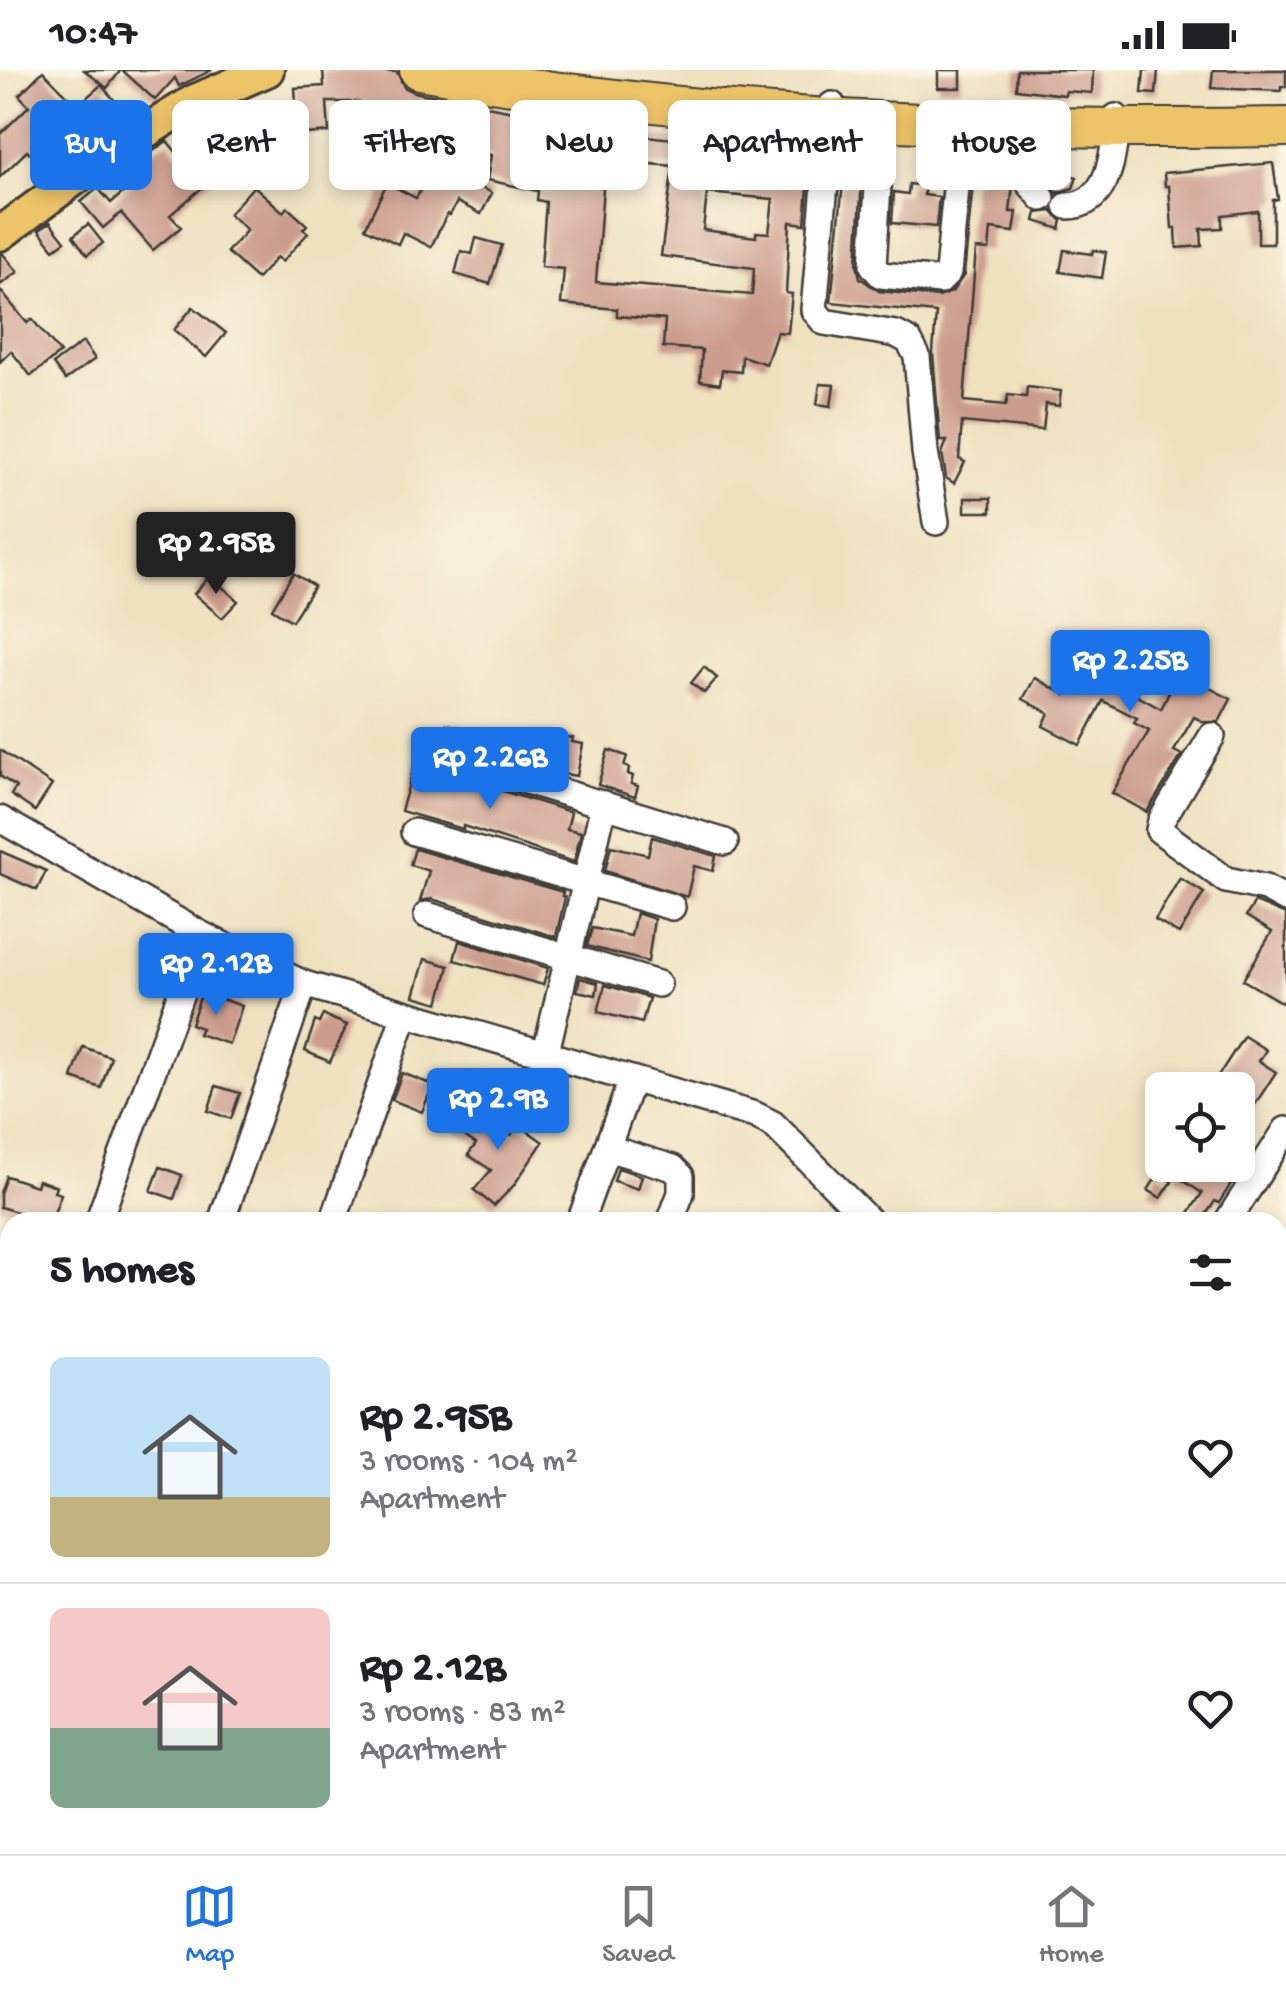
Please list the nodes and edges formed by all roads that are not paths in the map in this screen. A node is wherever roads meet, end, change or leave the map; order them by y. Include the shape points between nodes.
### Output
1 (266, 70) edge
2 (420, 70) edge
3 (530, 70) edge
4 (756, 100) edge
5 (668, 101) edge
6 (1286, 111) edge
7 (896, 113) edge
8 (1116, 123) junction
9 (1071, 125) edge
10 (1286, 127) edge
11 (825, 190) edge
12 (878, 190) edge
13 (956, 190) edge
14 (1034, 190) edge
15 (1042, 198) dead end
16 (1068, 206) dead end
17 (0, 234) edge
18 (936, 522) dead end
19 (1212, 736) dead end
20 (432, 752) dead end
21 (604, 804) junction
22 (0, 818) edge
23 (414, 832) dead end
24 (725, 842) dead end
25 (584, 882) junction
26 (1286, 899) edge
27 (672, 907) dead end
28 (427, 915) dead end
29 (202, 934) junction
30 (567, 958) junction
31 (304, 984) junction
32 (658, 984) dead end
33 (405, 1014) junction
34 (545, 1056) junction
35 (631, 1082) junction
36 (1286, 1130) edge
37 (607, 1148) junction
38 (102, 1212) edge
39 (225, 1212) edge
40 (336, 1212) edge
41 (584, 1212) edge
42 (674, 1212) edge
43 (860, 1212) edge
44 (1233, 1212) edge

1 - 17 main road via 193,102 101,158
2 - 5 highway
3 - 4 highway
6 - 8 highway
7 - 8 highway
8 - 9 highway
8 - 10 highway
8 - 16 street via 1102,187 1088,202
11 - 18 street via 814,310 824,322 909,341 917,356
12 - 13 street via 873,266 882,274 940,281 948,273
14 - 15 street
19 - 26 street via 1159,830 1226,880
20 - 21 street
21 - 24 street
21 - 25 street
22 - 29 street
23 - 25 street
25 - 27 street
25 - 30 street
28 - 30 street
29 - 31 street
29 - 38 street
30 - 32 street
30 - 34 street
31 - 33 street
31 - 39 street
33 - 34 street
33 - 40 street
34 - 35 street
35 - 37 street
35 - 43 street via 773,1124
36 - 44 street
37 - 41 street
37 - 42 street via 673,1168 681,1176

